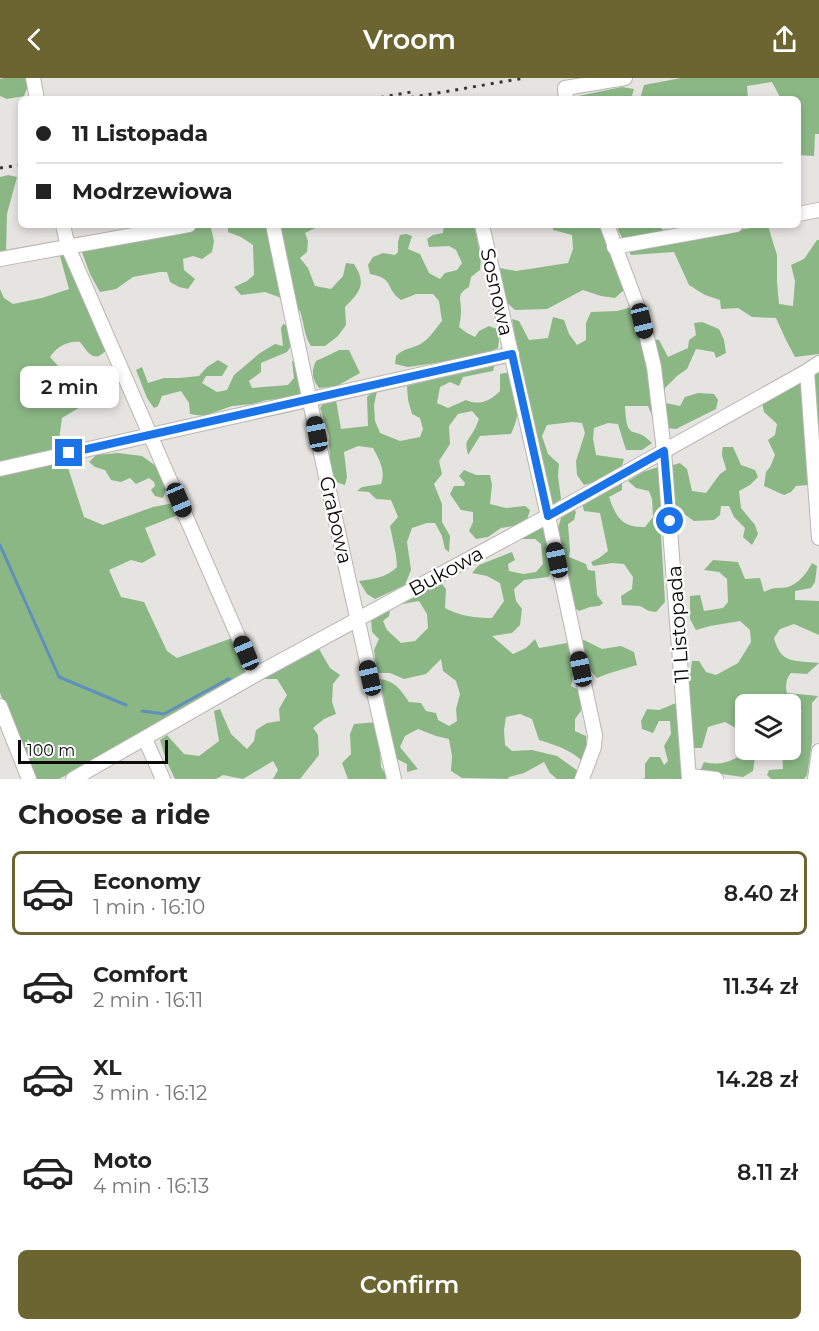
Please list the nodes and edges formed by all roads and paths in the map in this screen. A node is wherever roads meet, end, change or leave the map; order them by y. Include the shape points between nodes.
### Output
1 (33, 78) edge
2 (625, 78) edge
3 (565, 94) edge
4 (36, 96) edge
5 (819, 210) edge
6 (801, 213) edge
7 (64, 228) edge
8 (172, 228) edge
9 (274, 228) edge
10 (483, 228) edge
11 (608, 228) edge
12 (719, 228) edge
13 (68, 247) junction
14 (614, 247) junction
15 (0, 259) edge
16 (512, 354) junction
17 (813, 367) edge
18 (309, 399) junction
19 (151, 434) junction
20 (664, 451) junction
21 (0, 469) edge
22 (548, 516) junction
23 (819, 538) edge
24 (357, 620) junction
25 (255, 675) junction
26 (0, 706) edge
27 (145, 739) junction
28 (819, 751) edge
29 (689, 777) edge
30 (29, 779) edge
31 (73, 779) edge
32 (163, 779) edge
33 (394, 779) edge
34 (582, 779) edge
35 (716, 779) edge
36 (814, 779) edge

1 - 4 street
2 - 3 street
5 - 6 street
7 - 13 street
8 - 13 street
9 - 18 street, Grabowa
10 - 16 street, Sosnowa
11 - 14 street, 11 Listopada
12 - 14 street
13 - 15 street
13 - 19 street
14 - 20 street, 11 Listopada via 642,321 654,367
16 - 18 street
16 - 22 street, Sosnowa
17 - 20 street, Bukowa
17 - 23 street
18 - 19 street
18 - 24 street, Grabowa
19 - 21 street
19 - 25 street
20 - 22 street, Bukowa
20 - 29 street, 11 Listopada
22 - 24 street, Bukowa
22 - 34 street, Sosnowa via 595,735
24 - 25 street, Bukowa
24 - 33 street, Grabowa
25 - 27 street, Bukowa
26 - 30 street
27 - 31 street, Bukowa
27 - 32 street
28 - 36 street
29 - 35 street

